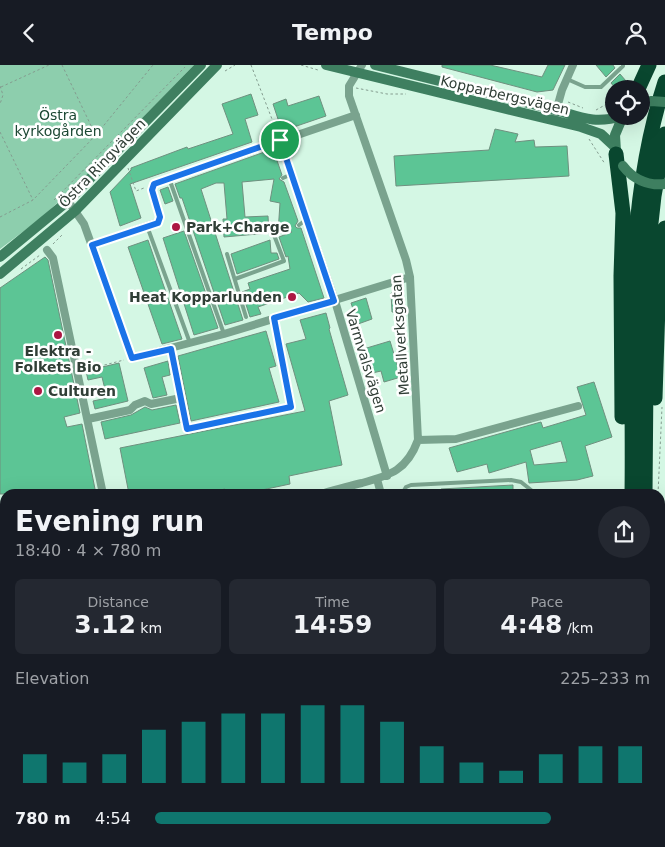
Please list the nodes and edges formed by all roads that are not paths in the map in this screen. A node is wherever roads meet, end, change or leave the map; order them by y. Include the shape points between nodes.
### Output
1 (201, 65) edge
2 (217, 65) edge
3 (375, 65) edge
4 (573, 65) edge
5 (623, 65) edge
6 (649, 65) edge
7 (325, 68) edge
8 (359, 69) edge
9 (567, 79) junction
10 (642, 80) edge
11 (665, 82) edge
12 (650, 101) edge
13 (665, 102) edge
14 (356, 115) junction
15 (555, 115) junction
16 (605, 119) edge
17 (618, 125) edge
18 (665, 134) edge
19 (280, 140) junction
20 (618, 161) junction
21 (292, 174) junction
22 (170, 178) junction
23 (283, 178) dead end
24 (665, 184) edge
25 (68, 201) junction
26 (76, 211) junction
27 (307, 219) junction
28 (147, 225) junction
29 (299, 225) dead end
30 (665, 228) edge
31 (274, 235) dead end
32 (92, 245) junction
33 (47, 250) dead end
34 (227, 254) dead end
35 (0, 257) edge
36 (0, 274) edge
37 (410, 277) junction
38 (235, 279) junction
39 (334, 301) junction
40 (246, 317) dead end
41 (274, 318) junction
42 (224, 334) junction
43 (190, 343) junction
44 (171, 349) junction
45 (180, 398) junction
46 (578, 406) dead end
47 (88, 419) junction
48 (418, 441) junction
49 (387, 476) junction
50 (378, 479) junction
51 (102, 489) edge
52 (340, 489) edge
53 (380, 489) edge
54 (405, 489) edge
55 (530, 489) edge
56 (631, 489) edge
57 (632, 489) edge
58 (645, 489) edge
59 (651, 489) edge

1 - 25 street, Östra Ringvägen
2 - 26 street, Östra Ringvägen
3 - 15 street, Kopparbergsvägen
4 - 9 street
5 - 9 lane via 601,87 584,87
6 - 10 highway
7 - 8 street, Kopparbergsvägen
8 - 14 street, Metallverksgatan via 349,86
8 - 15 street, Kopparbergsvägen
9 - 15 street
11 - 57 highway via 640,194 632,361
12 - 13 street, bridge
14 - 19 street
14 - 37 street, Metallverksgatan
15 - 16 street, Kopparbergsvägen
15 - 20 street, Kopparbergsvägen via 601,134
17 - 20 street
18 - 58 highway via 647,259
19 - 21 street, Varmvalsvägen
19 - 22 street via 203,170
20 - 24 street, Kopparbergsvägen, bridge via 641,180
20 - 56 highway via 622,213 622,437
21 - 23 lane
21 - 27 street, Varmvalsvägen
22 - 28 street via 154,184 152,190 160,217 158,223
22 - 42 lane
25 - 26 street
25 - 35 street, Östra Ringvägen
26 - 32 street
26 - 36 street, Östra Ringvägen
27 - 29 lane
27 - 39 street, Varmvalsvägen via 313,250
28 - 32 street
28 - 43 lane
30 - 59 highway via 659,274
31 - 38 lane via 284,261
32 - 44 street via 132,358
33 - 47 street via 53,258
34 - 38 lane
37 - 39 street
37 - 48 street, Metallverksgatan
38 - 40 lane
39 - 41 street
39 - 49 street, Varmvalsvägen
41 - 42 street
41 - 45 street via 291,407 187,429
42 - 43 street
43 - 44 street
44 - 45 street
45 - 47 street via 151,404 146,401 130,410
46 - 48 street via 456,439
47 - 51 street
48 - 49 street via 404,464
49 - 50 street
50 - 52 street
50 - 53 street
54 - 55 lane via 411,485 511,480 521,482

